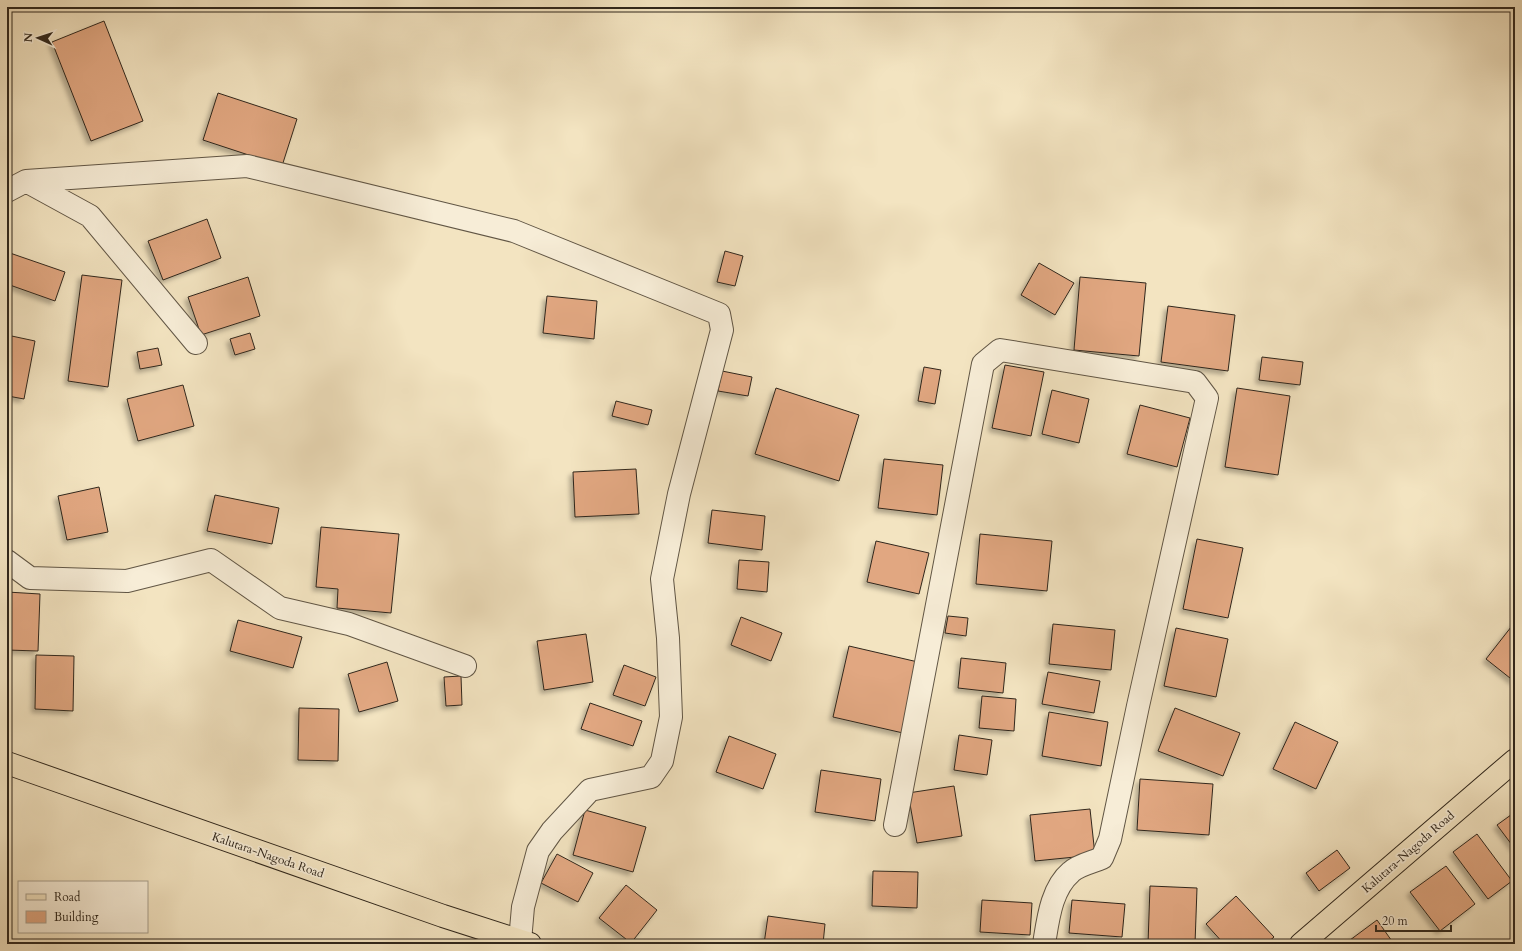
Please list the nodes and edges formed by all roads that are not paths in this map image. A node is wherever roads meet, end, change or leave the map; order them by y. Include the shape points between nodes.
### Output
1 (26, 181) junction
2 (7, 191) edge
3 (196, 343) dead end
4 (7, 561) edge
5 (465, 666) dead end
6 (1515, 760) edge
7 (7, 763) edge
8 (895, 825) dead end
9 (525, 942) edge
10 (1044, 944) edge
11 (1301, 944) edge

1 - 2 street
1 - 3 street via 90,216
1 - 9 street via 247,166 514,231 719,314 722,330 678,494 662,580 668,638 671,718 662,761 651,777 590,790 552,830 538,851 523,907
4 - 5 street via 30,578 127,581 211,560 280,608 350,624
6 - 11 main road, Kalutara-Nagoda Road
7 - 9 main road, Kalutara-Nagoda Road via 443,916
8 - 10 street via 983,364 1000,350 1195,382 1207,398 1110,840 1102,858 1071,871 1060,885 1051,905

